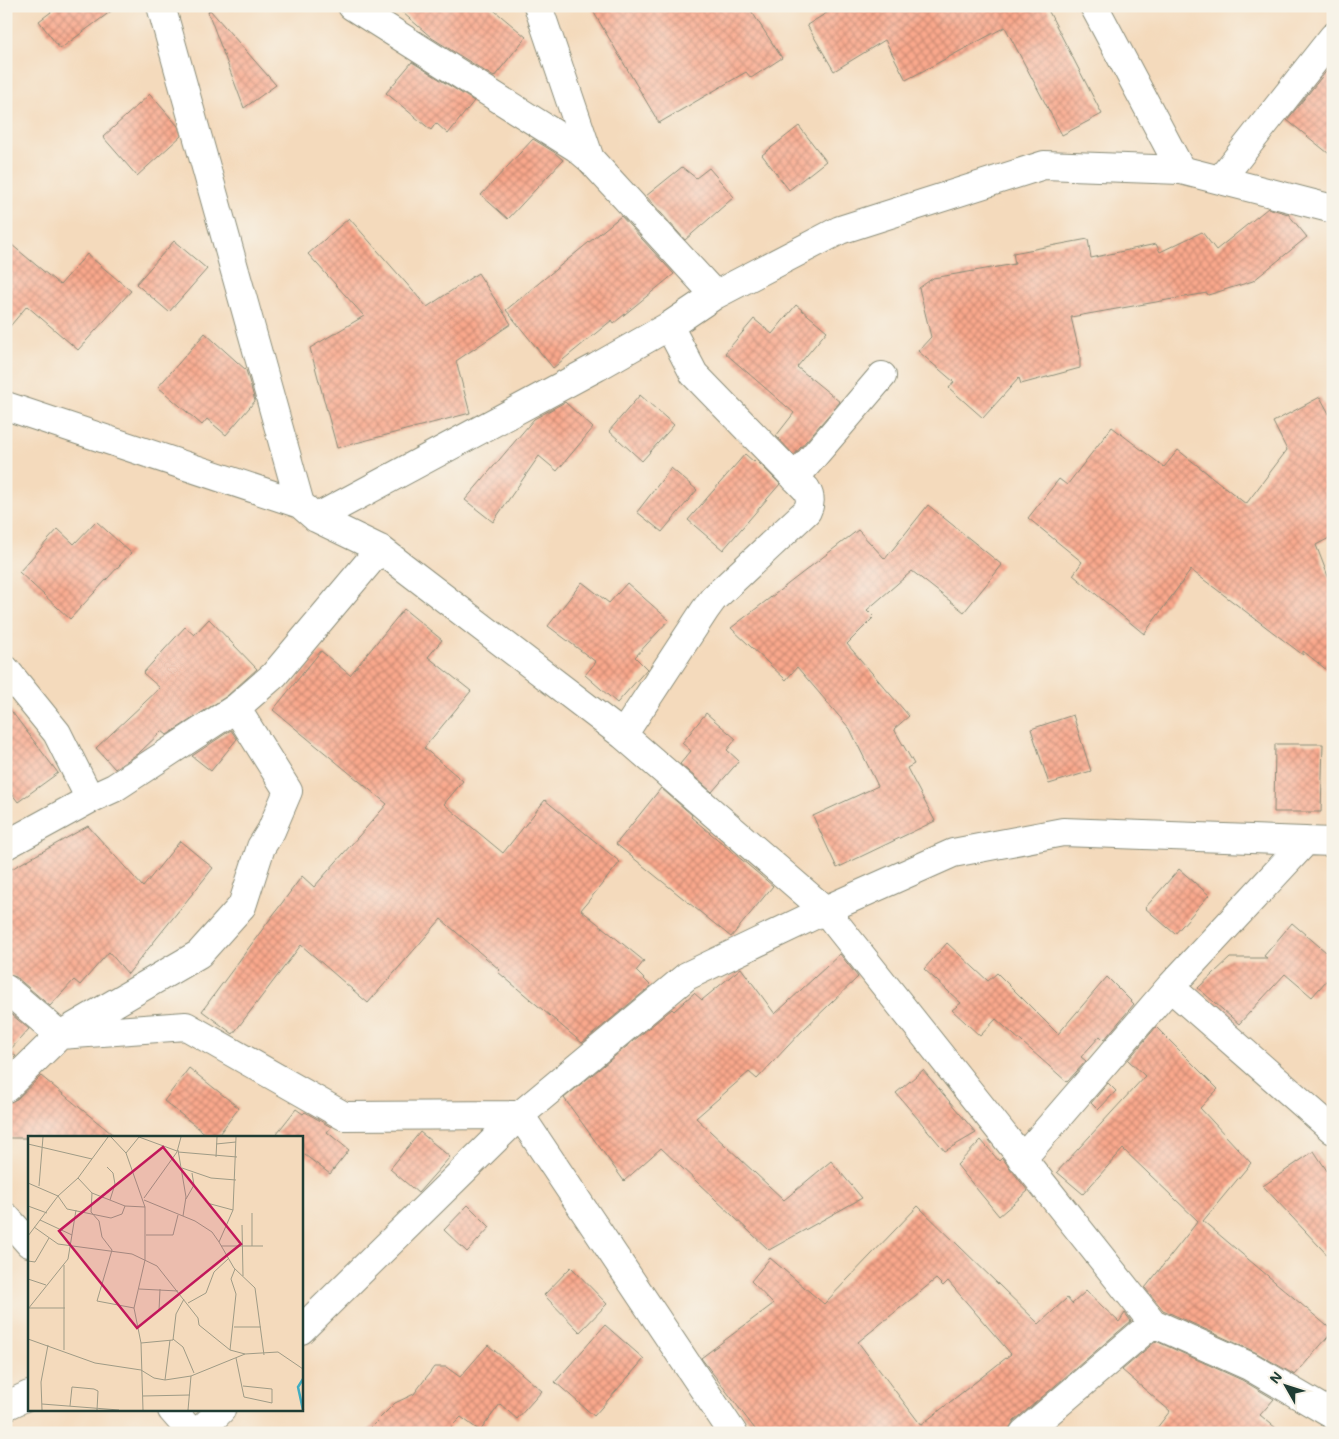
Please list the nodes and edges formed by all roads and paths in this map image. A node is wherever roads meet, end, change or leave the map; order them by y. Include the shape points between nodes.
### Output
1 (161, 6) edge
2 (352, 6) edge
3 (538, 6) edge
4 (1094, 6) edge
5 (1333, 37) edge
6 (590, 159) junction
7 (1181, 170) junction
8 (1220, 180) junction
9 (1333, 209) edge
10 (715, 295) junction
11 (669, 326) junction
12 (882, 376) dead end
13 (6, 406) edge
14 (795, 478) junction
15 (308, 511) junction
16 (380, 549) junction
17 (6, 670) edge
18 (236, 708) junction
19 (623, 735) junction
20 (90, 798) junction
21 (1306, 841) junction
22 (1333, 842) edge
23 (6, 845) edge
24 (825, 910) junction
25 (1170, 987) junction
26 (6, 989) edge
27 (60, 1036) junction
28 (6, 1088) edge
29 (520, 1115) junction
30 (1333, 1130) edge
31 (1022, 1159) junction
32 (6, 1217) edge
33 (28, 1242) edge
34 (1153, 1323) junction
35 (302, 1329) edge
36 (28, 1395) edge
37 (6, 1406) edge
38 (174, 1412) edge
39 (218, 1412) edge
40 (1333, 1415) edge
41 (192, 1433) edge
42 (198, 1433) edge
43 (733, 1433) edge
44 (1024, 1433) edge

1 - 15 street
2 - 6 street
3 - 6 street
4 - 7 street
5 - 8 street
6 - 10 street
7 - 8 street
7 - 10 street via 1044,165 840,230
8 - 9 street
10 - 11 street
11 - 14 street via 694,374
11 - 15 street
12 - 14 street
13 - 15 street
14 - 19 street via 810,495 807,511 713,599
15 - 16 street
16 - 18 street via 274,675
16 - 19 street
17 - 20 street via 57,733
18 - 20 street via 114,788
18 - 27 street via 288,791 261,847 242,906 200,954
19 - 24 street
20 - 23 street
21 - 22 street
21 - 24 street via 1063,832 953,853
21 - 25 street
24 - 29 street via 687,976
24 - 31 street
25 - 30 street
25 - 31 street
26 - 27 street
27 - 28 street
27 - 29 street via 186,1026 344,1116
29 - 35 street
29 - 43 street
31 - 34 street
32 - 33 street
34 - 40 street via 1249,1366
34 - 44 street
36 - 37 street
38 - 41 street
39 - 42 street

